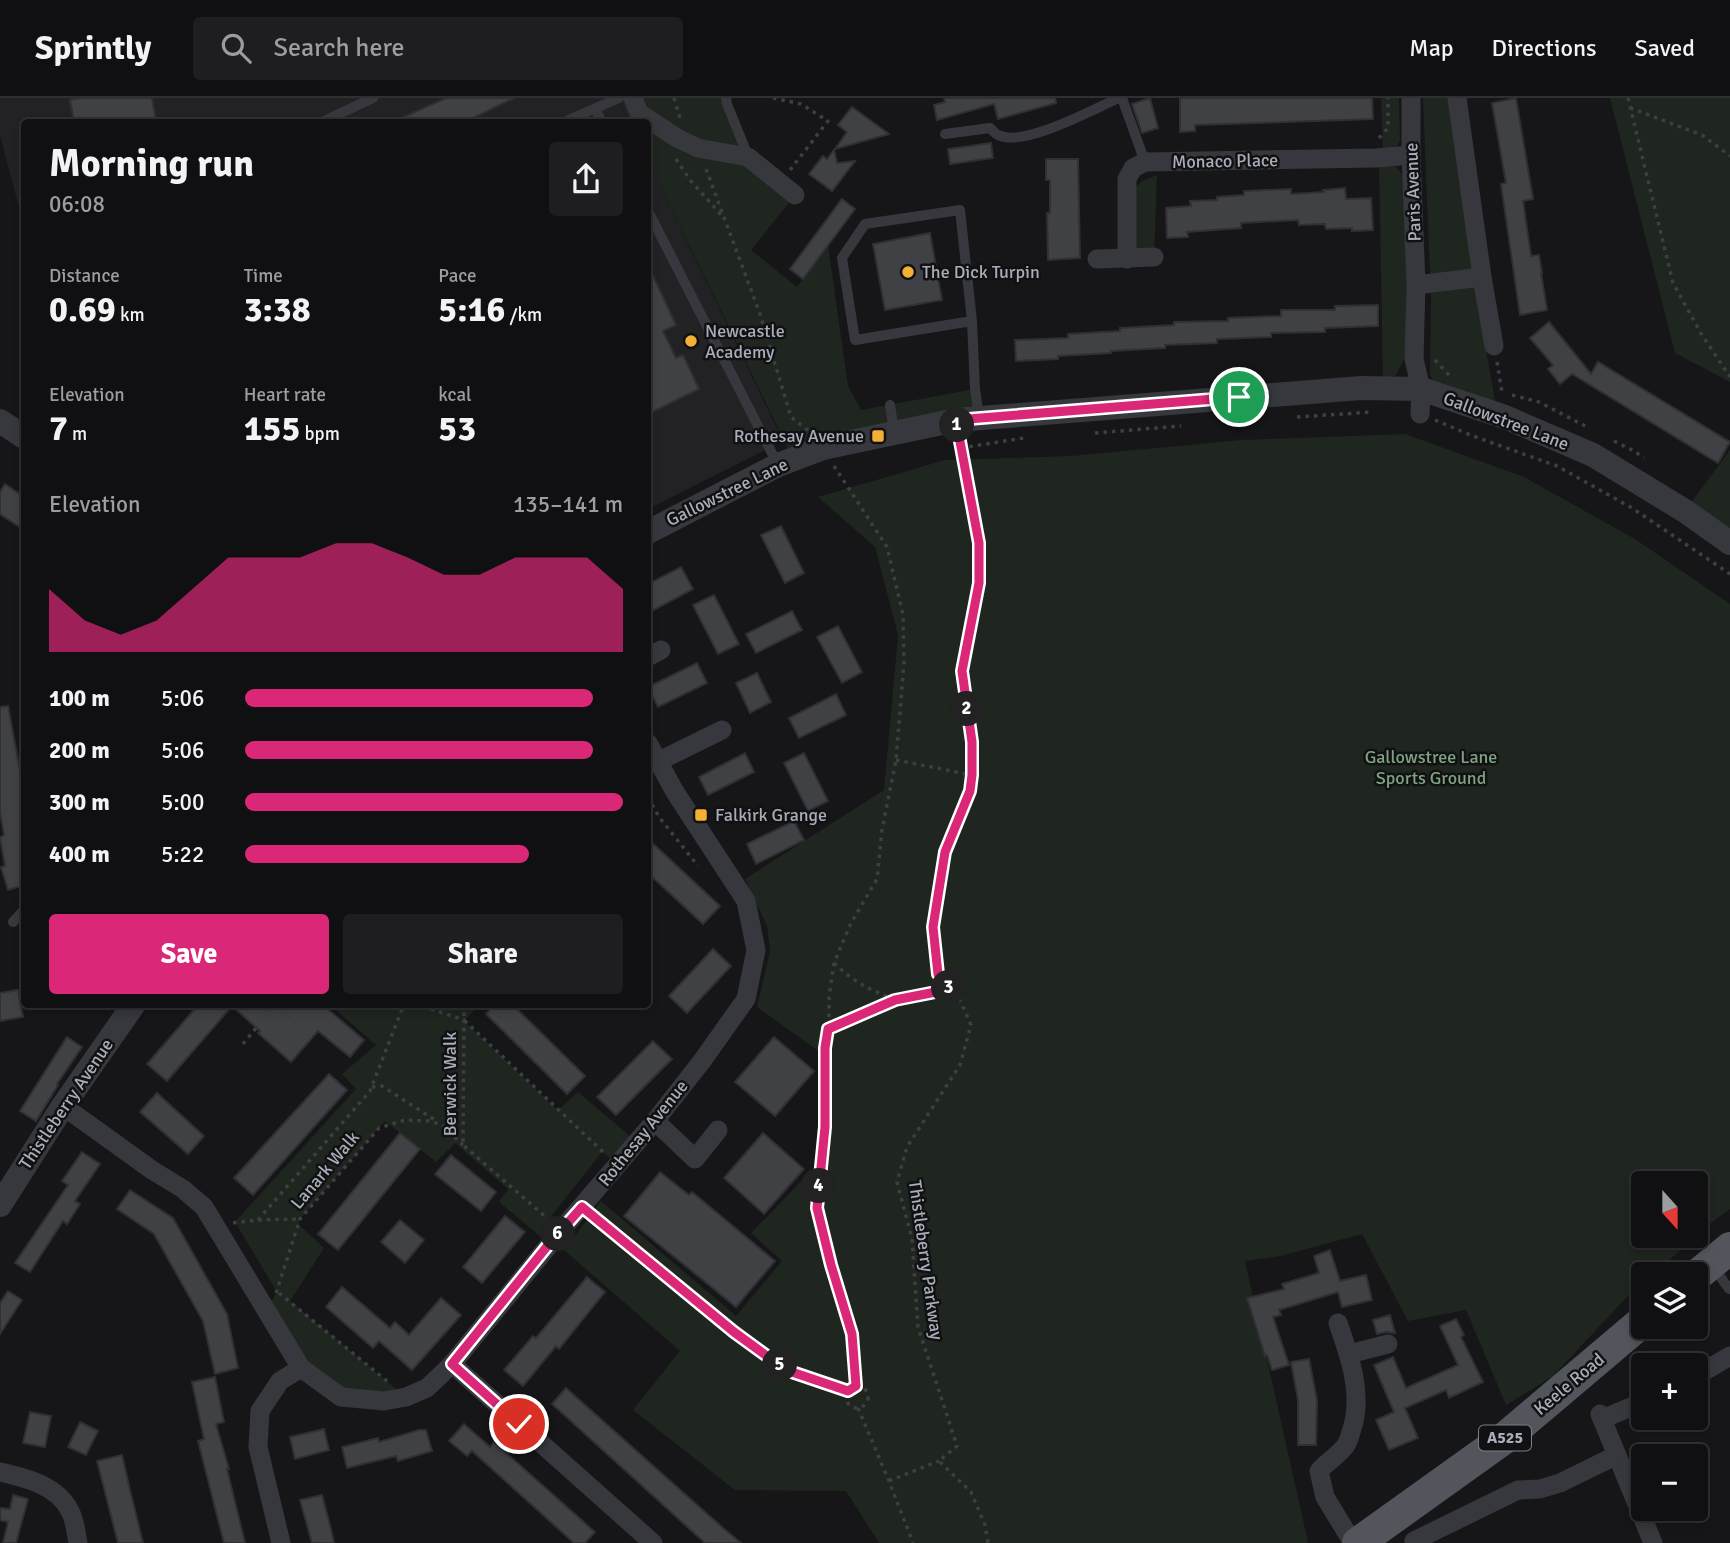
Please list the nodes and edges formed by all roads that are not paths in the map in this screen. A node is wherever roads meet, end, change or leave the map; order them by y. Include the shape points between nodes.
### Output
1 (373, 98) edge
2 (619, 98) edge
3 (633, 98) edge
4 (726, 98) edge
5 (1120, 98) edge
6 (1411, 98) edge
7 (1457, 98) edge
8 (595, 109) junction
9 (328, 119) edge
10 (571, 119) edge
11 (600, 119) edge
12 (646, 119) edge
13 (651, 123) edge
14 (945, 134) dead end
15 (1411, 155) junction
16 (748, 157) junction
17 (1145, 162) junction
18 (787, 188) road end
19 (651, 217) edge
20 (1154, 257) dead end
21 (1097, 259) dead end
22 (1127, 259) junction
23 (1482, 277) junction
24 (1416, 285) junction
25 (972, 321) junction
26 (1494, 346) road end
27 (1420, 401) junction
28 (890, 405) dead end
29 (967, 419) junction
30 (0, 421) edge
31 (894, 433) junction
32 (21, 434) edge
33 (778, 465) junction
34 (651, 530) edge
35 (1730, 543) edge
36 (723, 730) dead end
37 (651, 749) edge
38 (657, 762) junction
39 (21, 913) edge
40 (12, 922) dead end
41 (131, 1008) edge
42 (63, 1106) junction
43 (655, 1121) junction
44 (718, 1130) dead end
45 (0, 1205) edge
46 (1712, 1262) edge
47 (1729, 1289) edge
48 (1338, 1323) dead end
49 (1631, 1331) edge
50 (1388, 1344) dead end
51 (1349, 1354) junction
52 (1730, 1356) edge
53 (452, 1364) junction
54 (301, 1368) junction
55 (1708, 1369) edge
56 (1631, 1406) edge
57 (1617, 1455) junction
58 (0, 1472) edge
59 (1414, 1541) dead end
60 (78, 1543) edge
61 (281, 1543) edge
62 (653, 1543) edge
63 (1356, 1543) edge
64 (1653, 1543) edge

1 - 9 lane
2 - 8 lane
3 - 12 street
4 - 16 lane
5 - 14 lane via 1035,135 998,136 990,128
5 - 17 lane
6 - 15 street, Paris Avenue
7 - 23 street
8 - 10 lane
8 - 11 lane
13 - 16 street via 698,148
15 - 17 street, Monaco Place
15 - 24 street, Paris Avenue
16 - 18 street
17 - 22 street via 1133,168 1127,179
19 - 33 lane
20 - 22 street
21 - 22 street
23 - 24 street
23 - 26 street
24 - 27 street, Paris Avenue via 1415,359
25 - 25 lane via 961,210 865,225 842,258 856,340
25 - 29 lane via 975,389
27 - 29 street, Gallowstree Lane via 1361,388
27 - 35 street, Gallowstree Lane via 1505,417 1593,455
28 - 31 lane
29 - 31 street, Gallowstree Lane
30 - 32 street
31 - 33 street, Gallowstree Lane via 822,448
33 - 34 street, Gallowstree Lane
36 - 38 street
37 - 38 street, Rothesay Avenue
38 - 43 street, Rothesay Avenue via 746,901 756,950 746,999
39 - 40 lane
41 - 42 street, Thistleberry Avenue
42 - 45 street, Thistleberry Avenue
42 - 54 street, Rothesay Avenue via 204,1207 272,1301
43 - 44 street via 695,1159
43 - 53 street, Rothesay Avenue
46 - 47 lane
48 - 51 street
49 - 63 main road, Keele Road / A525 via 1506,1437
50 - 51 street
51 - 63 street via 1355,1419 1347,1444 1319,1471 1325,1497
52 - 55 street
53 - 54 street, Rothesay Avenue via 427,1388 384,1401 341,1396
53 - 62 street
54 - 61 street via 280,1381 260,1411 258,1447
56 - 57 street via 1601,1416
57 - 59 street via 1560,1483 1518,1490
57 - 64 street
58 - 60 street via 28,1478 60,1494 71,1513

